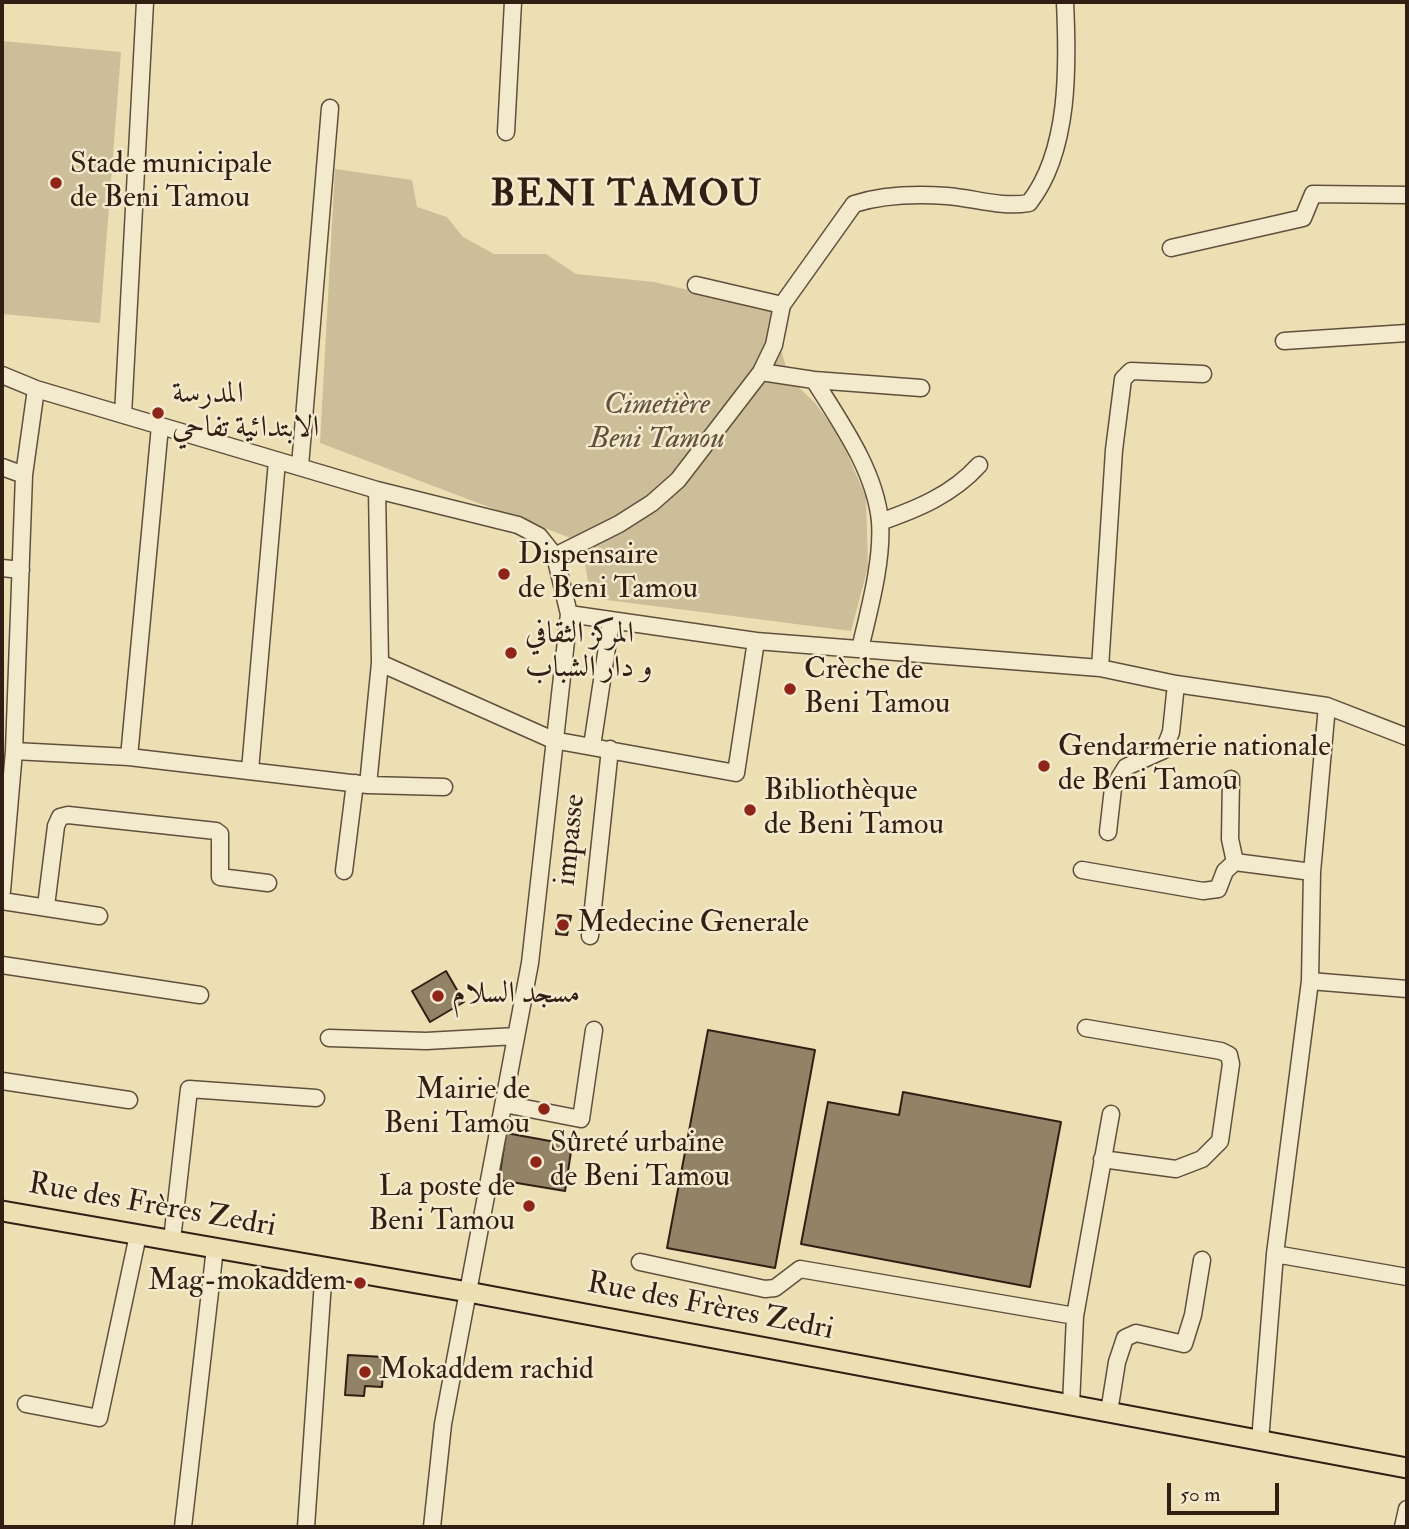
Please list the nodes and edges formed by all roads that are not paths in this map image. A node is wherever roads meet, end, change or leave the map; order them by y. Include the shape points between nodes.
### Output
1 (145, 2) edge
2 (513, 2) edge
3 (1065, 2) edge
4 (330, 108) dead end
5 (506, 132) dead end
6 (1407, 195) edge
7 (1171, 248) dead end
8 (696, 285) dead end
9 (782, 306) junction
10 (1407, 333) edge
11 (1284, 341) dead end
12 (761, 372) junction
13 (1203, 374) dead end
14 (2, 375) edge
15 (814, 380) junction
16 (921, 388) dead end
17 (36, 389) junction
18 (123, 415) junction
19 (160, 426) junction
20 (277, 461) junction
21 (979, 465) dead end
22 (300, 466) junction
23 (2, 467) edge
24 (24, 475) junction
25 (377, 491) junction
26 (880, 522) junction
27 (555, 556) junction
28 (2, 568) edge
29 (22, 570) junction
30 (569, 614) junction
31 (611, 621) junction
32 (756, 641) junction
33 (860, 649) junction
34 (380, 663) junction
35 (1100, 668) junction
36 (1176, 684) junction
37 (1327, 706) junction
38 (1407, 737) edge
39 (553, 740) junction
40 (593, 746) junction
41 (610, 749) junction
42 (14, 751) junction
43 (129, 757) junction
44 (250, 770) junction
45 (1231, 779) dead end
46 (361, 784) junction
47 (444, 787) dead end
48 (6, 796) edge
49 (1108, 832) dead end
50 (1235, 862) junction
51 (1082, 870) dead end
52 (344, 871) dead end
53 (1312, 872) junction
54 (268, 883) dead end
55 (2, 891) edge
56 (2, 901) edge
57 (46, 906) junction
58 (99, 916) dead end
59 (590, 936) dead end
60 (2, 965) edge
61 (1310, 981) junction
62 (1407, 989) edge
63 (200, 995) dead end
64 (1086, 1028) dead end
65 (594, 1030) dead end
66 (516, 1035) junction
67 (329, 1038) dead end
68 (2, 1081) edge
69 (316, 1098) dead end
70 (129, 1100) dead end
71 (504, 1104) junction
72 (1111, 1114) dead end
73 (1102, 1159) junction
74 (2, 1211) edge
75 (138, 1235) junction
76 (172, 1240) junction
77 (215, 1248) junction
78 (1275, 1254) junction
79 (1202, 1260) dead end
80 (640, 1262) dead end
81 (324, 1267) junction
82 (1407, 1277) edge
83 (468, 1292) junction
84 (1075, 1316) junction
85 (26, 1404) dead end
86 (1071, 1405) junction
87 (1109, 1412) junction
88 (1260, 1441) junction
89 (1407, 1468) edge
90 (1407, 1509) edge
91 (183, 1527) edge
92 (306, 1527) edge
93 (432, 1527) edge
94 (1403, 1527) edge

1 - 18 street
2 - 5 street
3 - 9 street via 1065,104 1050,163 1029,203 1015,206 946,196 871,198 854,204
4 - 22 street
6 - 7 street via 1313,194 1303,218
8 - 9 street
9 - 12 street via 775,345
10 - 11 street
12 - 15 street
12 - 27 street via 678,480 652,503
13 - 35 street via 1131,371 1123,379
14 - 17 street
15 - 16 street
15 - 26 street via 871,484
17 - 18 street
17 - 24 street
18 - 19 street
19 - 20 street
19 - 43 street
20 - 22 street
20 - 44 street
21 - 26 street via 963,483 936,499
22 - 25 street
23 - 24 street
24 - 29 street
25 - 27 street via 518,525 538,536
25 - 34 street
26 - 33 street via 874,586
27 - 30 street
28 - 29 street
29 - 42 street
30 - 31 street
30 - 39 street
31 - 32 street
31 - 40 street
32 - 33 street
32 - 41 street via 736,773
33 - 35 street
34 - 39 street
34 - 46 street
35 - 36 street
36 - 37 street
36 - 49 street via 1171,732 1164,750 1126,767 1113,788
37 - 38 street
37 - 53 street
39 - 40 street
39 - 66 street via 530,962
40 - 41 street
41 - 59 street, impasse
42 - 43 street
42 - 48 street
43 - 44 street
44 - 46 street
45 - 50 street via 1230,839
46 - 47 street
46 - 52 street
48 - 55 street
50 - 51 street via 1225,871 1218,889 1203,891
50 - 53 street
53 - 61 street
54 - 57 street via 220,877 220,834 216,831 68,815 60,817 56,826
56 - 57 street
57 - 58 street
60 - 63 street
61 - 62 street
61 - 78 street
64 - 73 street via 1221,1051 1229,1055 1231,1064 1220,1141 1202,1159 1177,1169
65 - 71 street via 581,1119
66 - 67 street via 426,1041
66 - 71 street
68 - 70 street
69 - 76 street via 189,1089
71 - 83 street
72 - 73 street
73 - 84 street
74 - 75 main road, Rue des Frères Zedri
75 - 76 main road, Rue des Frères Zedri
75 - 85 street via 99,1418
76 - 77 main road, Rue des Frères Zedri
77 - 81 main road, Rue des Frères Zedri
77 - 91 street
78 - 82 street
78 - 88 street
79 - 87 street via 1194,1315 1184,1345 1136,1333 1125,1338
80 - 84 street via 765,1289 775,1288 800,1269
81 - 83 main road, Rue des Frères Zedri
81 - 92 street
83 - 86 main road, Rue des Frères Zedri
83 - 93 street via 443,1424
84 - 86 street
86 - 87 main road, Rue des Frères Zedri
87 - 88 main road, Rue des Frères Zedri
88 - 89 main road, Rue des Frères Zedri
90 - 94 street

